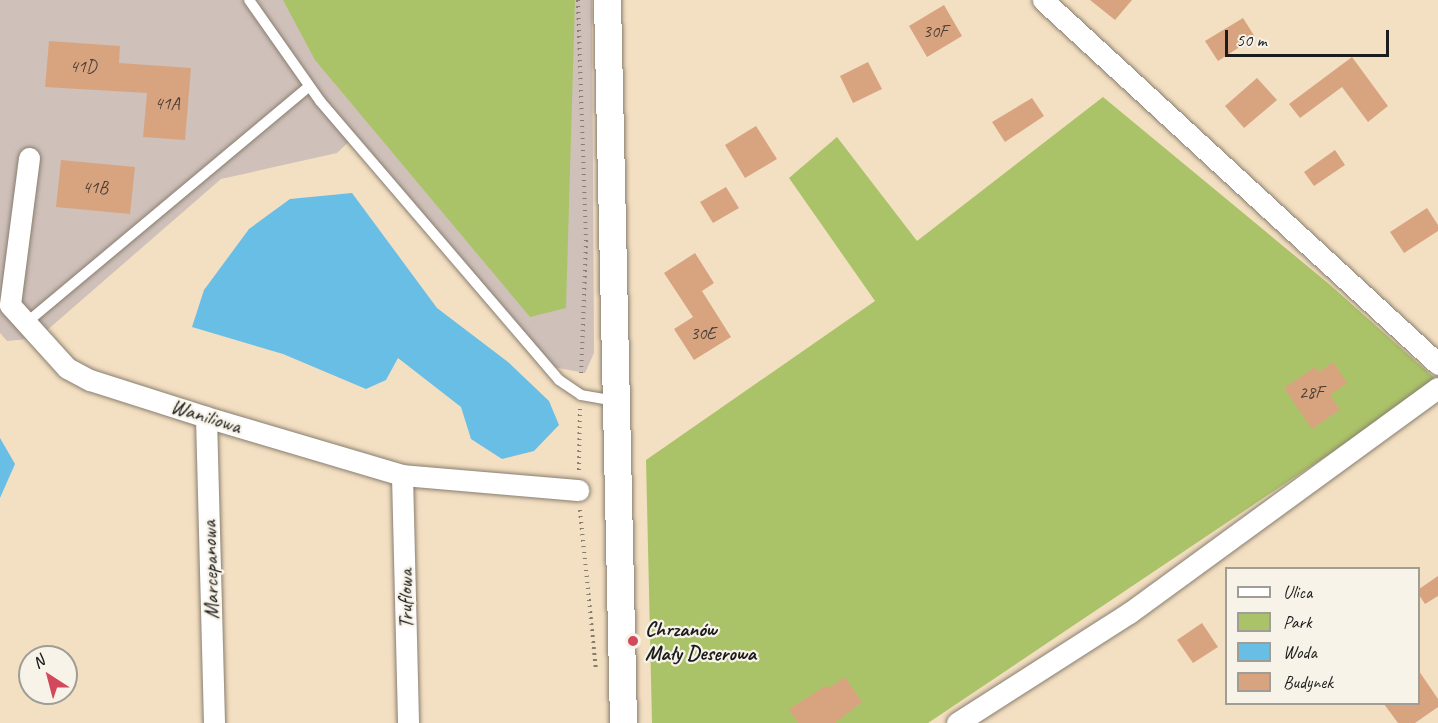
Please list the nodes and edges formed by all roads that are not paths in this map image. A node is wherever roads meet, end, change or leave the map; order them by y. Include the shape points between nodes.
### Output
1 (249, 0) edge
2 (607, 0) edge
3 (1043, 0) edge
4 (309, 86) junction
5 (29, 158) dead end
6 (26, 323) junction
7 (1438, 364) edge
8 (1438, 388) edge
9 (614, 401) junction
10 (206, 417) junction
11 (402, 475) junction
12 (578, 490) road end
13 (214, 723) edge
14 (408, 723) edge
15 (623, 723) edge
16 (957, 723) edge

1 - 4 lane
2 - 9 street
3 - 7 street
4 - 6 lane
4 - 9 lane via 559,380 581,395
5 - 6 street, Waniliowa via 10,305
6 - 10 street, Waniliowa via 67,368 90,380
8 - 16 street via 1129,613
9 - 15 street
10 - 11 street, Waniliowa
10 - 13 street, Marcepanowa
11 - 12 street, Waniliowa
11 - 14 street, Truflowa

